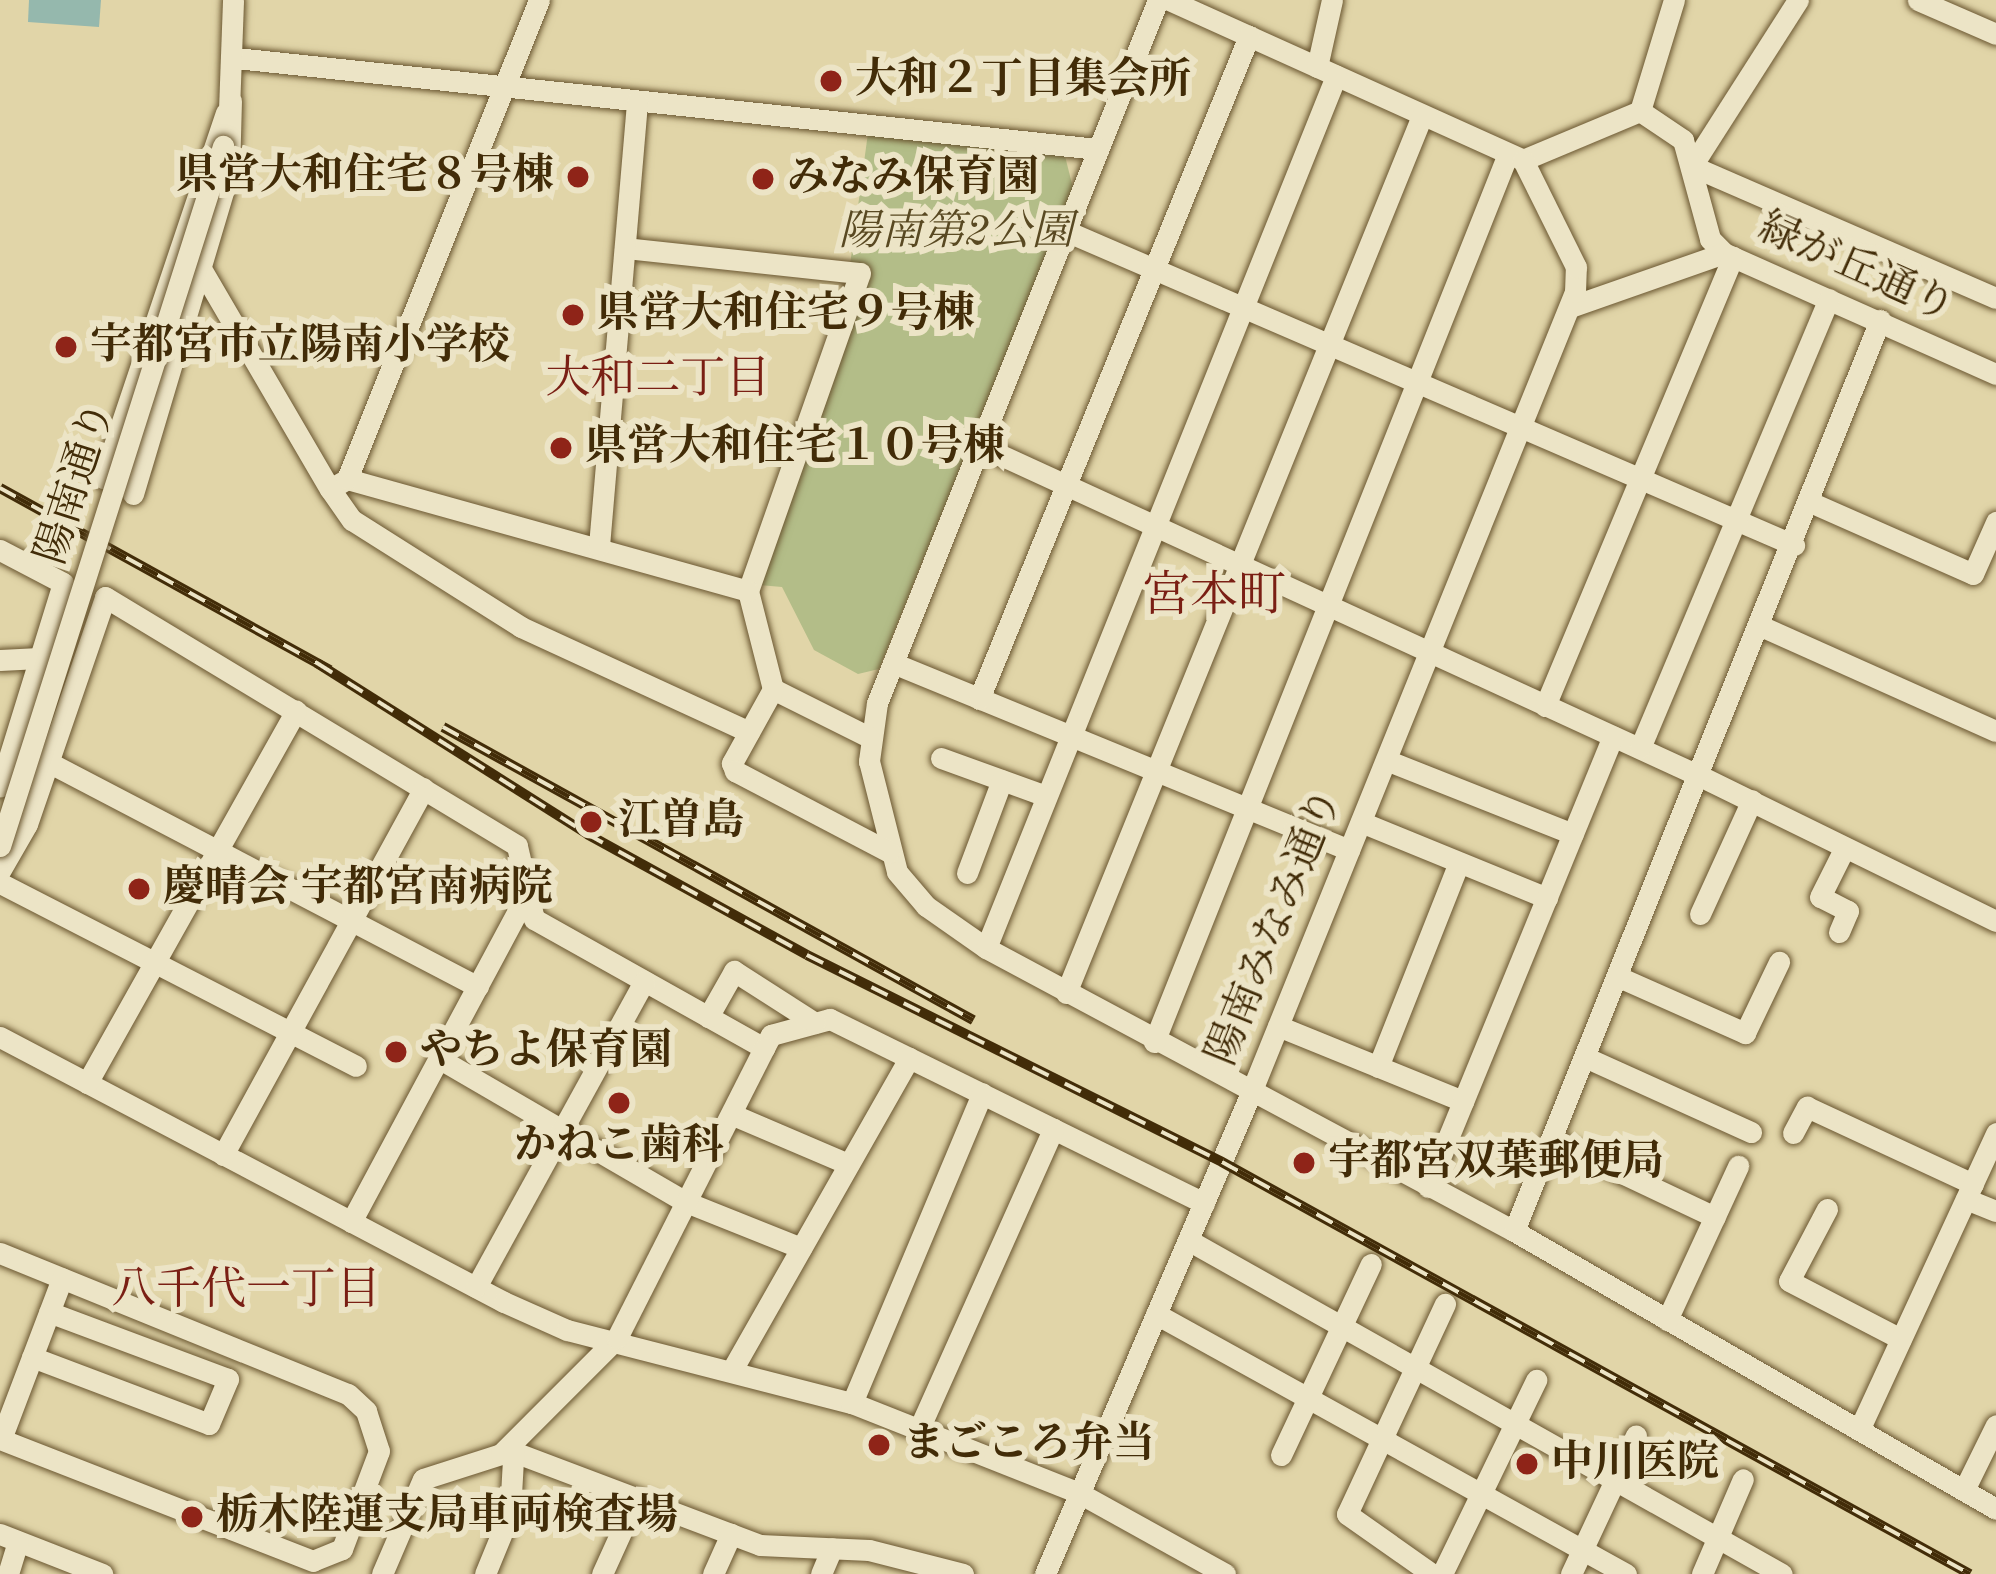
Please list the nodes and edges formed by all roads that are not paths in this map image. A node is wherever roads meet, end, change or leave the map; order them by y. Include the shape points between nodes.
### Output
1 (232, 0) edge
2 (539, 0) edge
3 (1158, 0) edge
4 (1169, 0) edge
5 (1332, 0) edge
6 (1674, 0) edge
7 (1798, 0) edge
8 (1918, 0) edge
9 (1996, 34) edge
10 (1249, 36) junction
11 (236, 58) junction
12 (1327, 72) junction
13 (504, 87) junction
14 (231, 101) junction
15 (638, 102) junction
16 (1640, 111) junction
17 (1422, 116) junction
18 (1098, 149) junction
19 (1516, 157) junction
20 (1692, 166) junction
21 (1066, 231) junction
22 (625, 248) junction
23 (1728, 255) junction
24 (1155, 269) junction
25 (203, 272) junction
26 (1829, 298) junction
27 (1996, 298) edge
28 (1243, 305) junction
29 (1570, 307) junction
30 (1880, 320) junction
31 (1328, 342) junction
32 (1996, 374) edge
33 (1421, 382) junction
34 (1522, 425) junction
35 (981, 446) junction
36 (1639, 477) junction
37 (103, 478) dead end
38 (339, 484) junction
39 (1070, 486) junction
40 (133, 494) dead end
41 (1810, 502) junction
42 (1735, 519) junction
43 (1996, 522) edge
44 (1153, 524) junction
45 (1794, 545) junction
46 (599, 546) junction
47 (0, 550) edge
48 (1239, 564) junction
49 (748, 592) junction
50 (1326, 606) junction
51 (1763, 627) junction
52 (1429, 654) junction
53 (39, 658) junction
54 (0, 660) edge
55 (893, 663) junction
56 (773, 689) junction
57 (979, 699) junction
58 (1545, 706) junction
59 (296, 711) junction
60 (1996, 731) edge
61 (749, 732) junction
62 (1070, 736) junction
63 (1613, 736) junction
64 (869, 737) junction
65 (1640, 748) junction
66 (941, 758) dead end
67 (1386, 760) junction
68 (48, 762) junction
69 (1156, 771) junction
70 (1702, 776) junction
71 (1002, 780) junction
72 (0, 786) edge
73 (424, 788) junction
74 (1046, 796) junction
75 (1752, 800) junction
76 (1250, 810) junction
77 (1360, 822) junction
78 (1573, 834) junction
79 (0, 846) edge
80 (217, 850) junction
81 (1349, 850) junction
82 (1843, 850) junction
83 (889, 852) junction
84 (1460, 862) junction
85 (0, 871) edge
86 (967, 873) dead end
87 (0, 884) edge
88 (526, 894) junction
89 (1546, 898) junction
90 (1700, 914) dead end
91 (353, 921) junction
92 (1996, 921) edge
93 (1839, 932) dead end
94 (986, 948) junction
95 (1779, 962) dead end
96 (153, 964) junction
97 (1621, 978) junction
98 (644, 981) junction
99 (478, 987) junction
100 (1066, 993) junction
101 (708, 1017) junction
102 (815, 1023) junction
103 (1278, 1027) junction
104 (290, 1033) junction
105 (0, 1037) edge
106 (1154, 1042) junction
107 (764, 1048) junction
108 (909, 1058) junction
109 (1587, 1058) junction
110 (440, 1059) junction
111 (356, 1066) dead end
112 (1378, 1067) junction
113 (87, 1083) junction
114 (982, 1093) junction
115 (1250, 1095) junction
116 (1463, 1101) junction
117 (731, 1114) junction
118 (1053, 1129) junction
119 (562, 1130) junction
120 (1750, 1132) dead end
121 (1793, 1133) dead end
122 (1552, 1140) junction
123 (1993, 1147) edge
124 (224, 1155) junction
125 (848, 1164) junction
126 (1738, 1166) dead end
127 (1428, 1187) junction
128 (1969, 1191) junction
129 (686, 1202) junction
130 (1204, 1203) junction
131 (1827, 1209) dead end
132 (1996, 1211) edge
133 (1715, 1217) junction
134 (351, 1222) junction
135 (1514, 1232) junction
136 (1188, 1240) junction
137 (801, 1248) junction
138 (0, 1253) edge
139 (1371, 1264) dead end
140 (62, 1278) junction
141 (476, 1288) junction
142 (1444, 1304) dead end
143 (49, 1312) junction
144 (1156, 1315) junction
145 (1667, 1320) junction
146 (1339, 1325) junction
147 (617, 1338) junction
148 (1901, 1340) junction
149 (32, 1357) junction
150 (1415, 1368) junction
151 (732, 1370) junction
152 (1536, 1380) dead end
153 (1306, 1397) junction
154 (852, 1403) junction
155 (1515, 1424) junction
156 (1996, 1425) edge
157 (919, 1430) junction
158 (1859, 1430) junction
159 (1636, 1435) dead end
160 (1381, 1438) junction
161 (0, 1439) edge
162 (514, 1446) junction
163 (1281, 1455) dead end
164 (1743, 1479) dead end
165 (1614, 1480) junction
166 (1964, 1490) junction
167 (1079, 1493) junction
168 (1483, 1495) junction
169 (636, 1499) junction
170 (1996, 1509) edge
171 (731, 1534) junction
172 (9, 1537) edge
173 (1718, 1538) junction
174 (832, 1548) junction
175 (1582, 1550) junction
176 (62, 1567) edge
177 (930, 1570) edge
178 (8, 1574) edge
179 (101, 1574) edge
180 (382, 1574) edge
181 (485, 1574) edge
182 (602, 1574) edge
183 (713, 1574) edge
184 (820, 1574) edge
185 (963, 1574) edge
186 (1045, 1574) edge
187 (1225, 1574) edge
188 (1432, 1574) edge
189 (1442, 1574) edge
190 (1571, 1574) edge
191 (1626, 1574) edge
192 (1702, 1574) edge
193 (1782, 1574) edge

1 - 11 street, 陽南通り
2 - 13 street
3 - 18 street
4 - 10 street
5 - 12 street
6 - 16 street
7 - 20 street
8 - 9 street
10 - 12 street
10 - 24 street
11 - 13 street
11 - 14 street, 陽南通り
12 - 17 street
12 - 28 street
13 - 15 street
13 - 38 street
14 - 25 street via 229,172
14 - 37 street
14 - 79 street, 陽南通り, bridge
15 - 18 street
15 - 22 street
16 - 19 street
16 - 20 street, 緑が丘通り via 1677,133
17 - 19 street
17 - 31 street
18 - 21 street
19 - 29 street via 1576,268
19 - 33 street
20 - 23 street, 緑が丘通り via 1710,239
20 - 27 street
21 - 24 street
21 - 35 street
22 - 46 street
22 - 49 street via 860,273
23 - 26 street, 緑が丘通り
23 - 29 street
23 - 36 street
24 - 28 street
24 - 39 street
25 - 38 street
25 - 40 street
26 - 30 street, 緑が丘通り
26 - 42 street
28 - 31 street
28 - 44 street
29 - 34 street, 陽南みなみ通り
30 - 32 street, 緑が丘通り
30 - 41 street
31 - 33 street
31 - 48 street
33 - 34 street
33 - 50 street
34 - 36 street
34 - 52 street, 陽南みなみ通り
35 - 39 street
35 - 55 street
36 - 42 street
36 - 58 street
38 - 46 street
38 - 61 street via 352,520 521,627
39 - 44 street
39 - 57 street
41 - 43 street via 1973,574
41 - 45 street
42 - 45 street
42 - 65 street
44 - 48 street
44 - 62 street
45 - 51 street
46 - 49 street
47 - 53 street via 63,583
48 - 50 street
48 - 69 street
49 - 56 street
50 - 52 street
50 - 76 street
51 - 60 street
51 - 70 street
52 - 58 street
52 - 67 street, 陽南みなみ通り
53 - 54 street
53 - 72 street
55 - 57 street
55 - 64 street
56 - 61 street
56 - 64 street
57 - 62 street
58 - 63 street
59 - 68 street via 105,597
59 - 73 street
59 - 80 street
61 - 83 street via 735,771
62 - 69 street
62 - 74 street
63 - 65 street
63 - 78 street
64 - 83 street
65 - 70 street
66 - 71 street
67 - 77 street, 陽南みなみ通り
67 - 78 street
68 - 80 street
68 - 85 street
69 - 76 street
69 - 100 street
70 - 75 street
70 - 97 street
71 - 74 street
71 - 86 street
73 - 88 street via 517,846
73 - 91 street
74 - 94 street
75 - 82 street
75 - 90 street
76 - 81 street
76 - 106 street
77 - 81 street, 陽南みなみ通り
77 - 84 street
78 - 89 street
80 - 91 street
80 - 96 street
81 - 103 street, 陽南みなみ通り
82 - 92 street
82 - 93 street via 1820,897 1848,910
83 - 94 street via 910,890
84 - 89 street
84 - 112 street
87 - 96 street
88 - 98 street via 534,919
88 - 99 street
89 - 116 street
91 - 99 street
91 - 104 street
94 - 100 street
95 - 97 street via 1745,1033
96 - 104 street
96 - 113 street
97 - 109 street
98 - 101 street
98 - 119 street
99 - 110 street
100 - 106 street
101 - 102 street via 734,971
101 - 107 street
102 - 107 street via 772,1035
102 - 108 street via 830,1018
103 - 112 street
103 - 115 street, 陽南みなみ通り
104 - 111 street
104 - 124 street
105 - 113 street
106 - 115 street
107 - 117 street
108 - 114 street
108 - 125 street
109 - 120 street
109 - 122 street
110 - 119 street
110 - 134 street
112 - 116 street
113 - 124 street
114 - 118 street
114 - 154 street
115 - 127 street
115 - 130 street, 陽南みなみ通り
116 - 127 street
117 - 125 street
117 - 129 street
118 - 130 street
118 - 157 street
119 - 129 street
119 - 141 street
121 - 128 street via 1807,1107
122 - 133 street
122 - 135 street
123 - 128 street
124 - 134 street
125 - 137 street
126 - 133 street
127 - 135 street
128 - 132 street
128 - 148 street
129 - 137 street
129 - 147 street
130 - 136 street, 陽南みなみ通り
131 - 148 street via 1789,1281
133 - 145 street
134 - 141 street
135 - 145 street
136 - 144 street, 陽南みなみ通り
136 - 146 street
137 - 151 street
138 - 140 street
139 - 146 street
140 - 143 street
140 - 161 street via 348,1394 366,1412 379,1451 342,1550 325,1561
141 - 147 street via 567,1330
142 - 150 street
143 - 149 street
143 - 149 street via 228,1379 209,1424
144 - 153 street
144 - 167 street, 陽南みなみ通り
145 - 158 street
146 - 150 street
146 - 153 street
147 - 151 street
147 - 162 street
148 - 158 street
149 - 161 street
150 - 155 street
150 - 160 street
151 - 154 street
152 - 155 street
153 - 160 street
153 - 163 street
154 - 157 street
155 - 165 street
155 - 168 street
156 - 166 street
157 - 167 street
158 - 166 street
159 - 165 street
160 - 168 street
160 - 188 street via 1347,1514
162 - 169 street
162 - 180 street via 423,1479
162 - 181 street via 511,1513
164 - 173 street
165 - 173 street
165 - 175 street
166 - 170 street
167 - 186 street, 陽南みなみ通り
167 - 187 street
168 - 175 street
168 - 189 street
169 - 171 street
169 - 182 street
171 - 174 street via 788,1550
171 - 183 street
172 - 176 street
172 - 178 street
173 - 192 street
173 - 193 street
174 - 177 street
174 - 184 street
175 - 190 street
175 - 191 street
176 - 179 street
177 - 185 street

